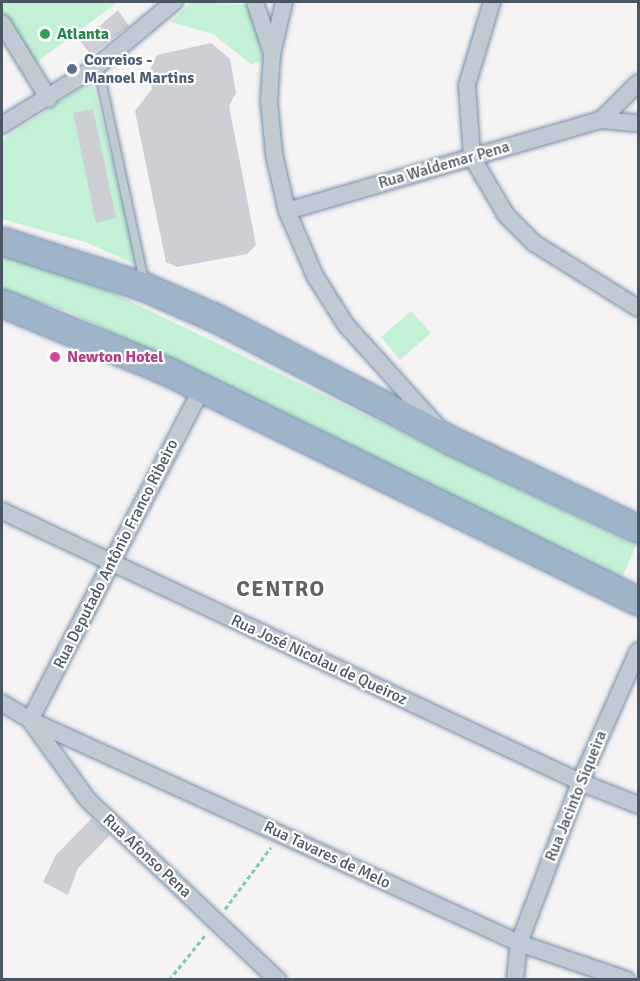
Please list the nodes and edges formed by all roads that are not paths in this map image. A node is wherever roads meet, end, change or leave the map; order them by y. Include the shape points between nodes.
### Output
1 (174, 2) edge
2 (255, 2) edge
3 (284, 2) edge
4 (492, 2) edge
5 (2, 23) edge
6 (272, 54) junction
7 (98, 66) junction
8 (639, 83) edge
9 (49, 99) junction
10 (601, 120) junction
11 (639, 123) edge
12 (2, 125) edge
13 (472, 156) junction
14 (287, 211) junction
15 (2, 241) edge
16 (145, 287) junction
17 (2, 303) edge
18 (639, 308) edge
19 (202, 388) junction
20 (450, 440) junction
21 (2, 511) edge
22 (639, 529) edge
23 (110, 561) junction
24 (639, 601) edge
25 (639, 651) edge
26 (2, 703) edge
27 (30, 720) junction
28 (580, 782) junction
29 (639, 805) edge
30 (519, 944) junction
31 (278, 980) edge
32 (515, 980) edge
33 (627, 980) edge

1 - 7 street
2 - 6 street
3 - 6 street
4 - 13 street via 467,85
5 - 9 street
6 - 14 street via 269,101 274,154
7 - 9 street
7 - 16 lane
8 - 10 street
9 - 12 street
10 - 11 street
10 - 13 street, Rua Waldemar Pena
13 - 14 street, Rua Waldemar Pena
13 - 18 street via 506,215 534,243
14 - 20 street via 315,276 346,325
15 - 16 highway
16 - 20 highway via 216,318
17 - 19 highway
19 - 23 street, Rua Deputado Antônio Franco Ribeiro
19 - 24 highway
20 - 22 highway
21 - 23 street, Rua José Nicolau de Queiroz
23 - 27 street, Rua Deputado Antônio Franco Ribeiro
23 - 28 street, Rua José Nicolau de Queiroz
25 - 28 street, Rua Jacinto Siqueira
26 - 27 street, Rua Tavares de Melo
27 - 30 street, Rua Tavares de Melo
27 - 31 street, Rua Afonso Pena via 88,800 138,852 218,920
28 - 29 street, Rua José Nicolau de Queiroz
28 - 30 street, Rua Jacinto Siqueira
30 - 32 street, Rua Jacinto Siqueira
30 - 33 street, Rua Tavares de Melo

